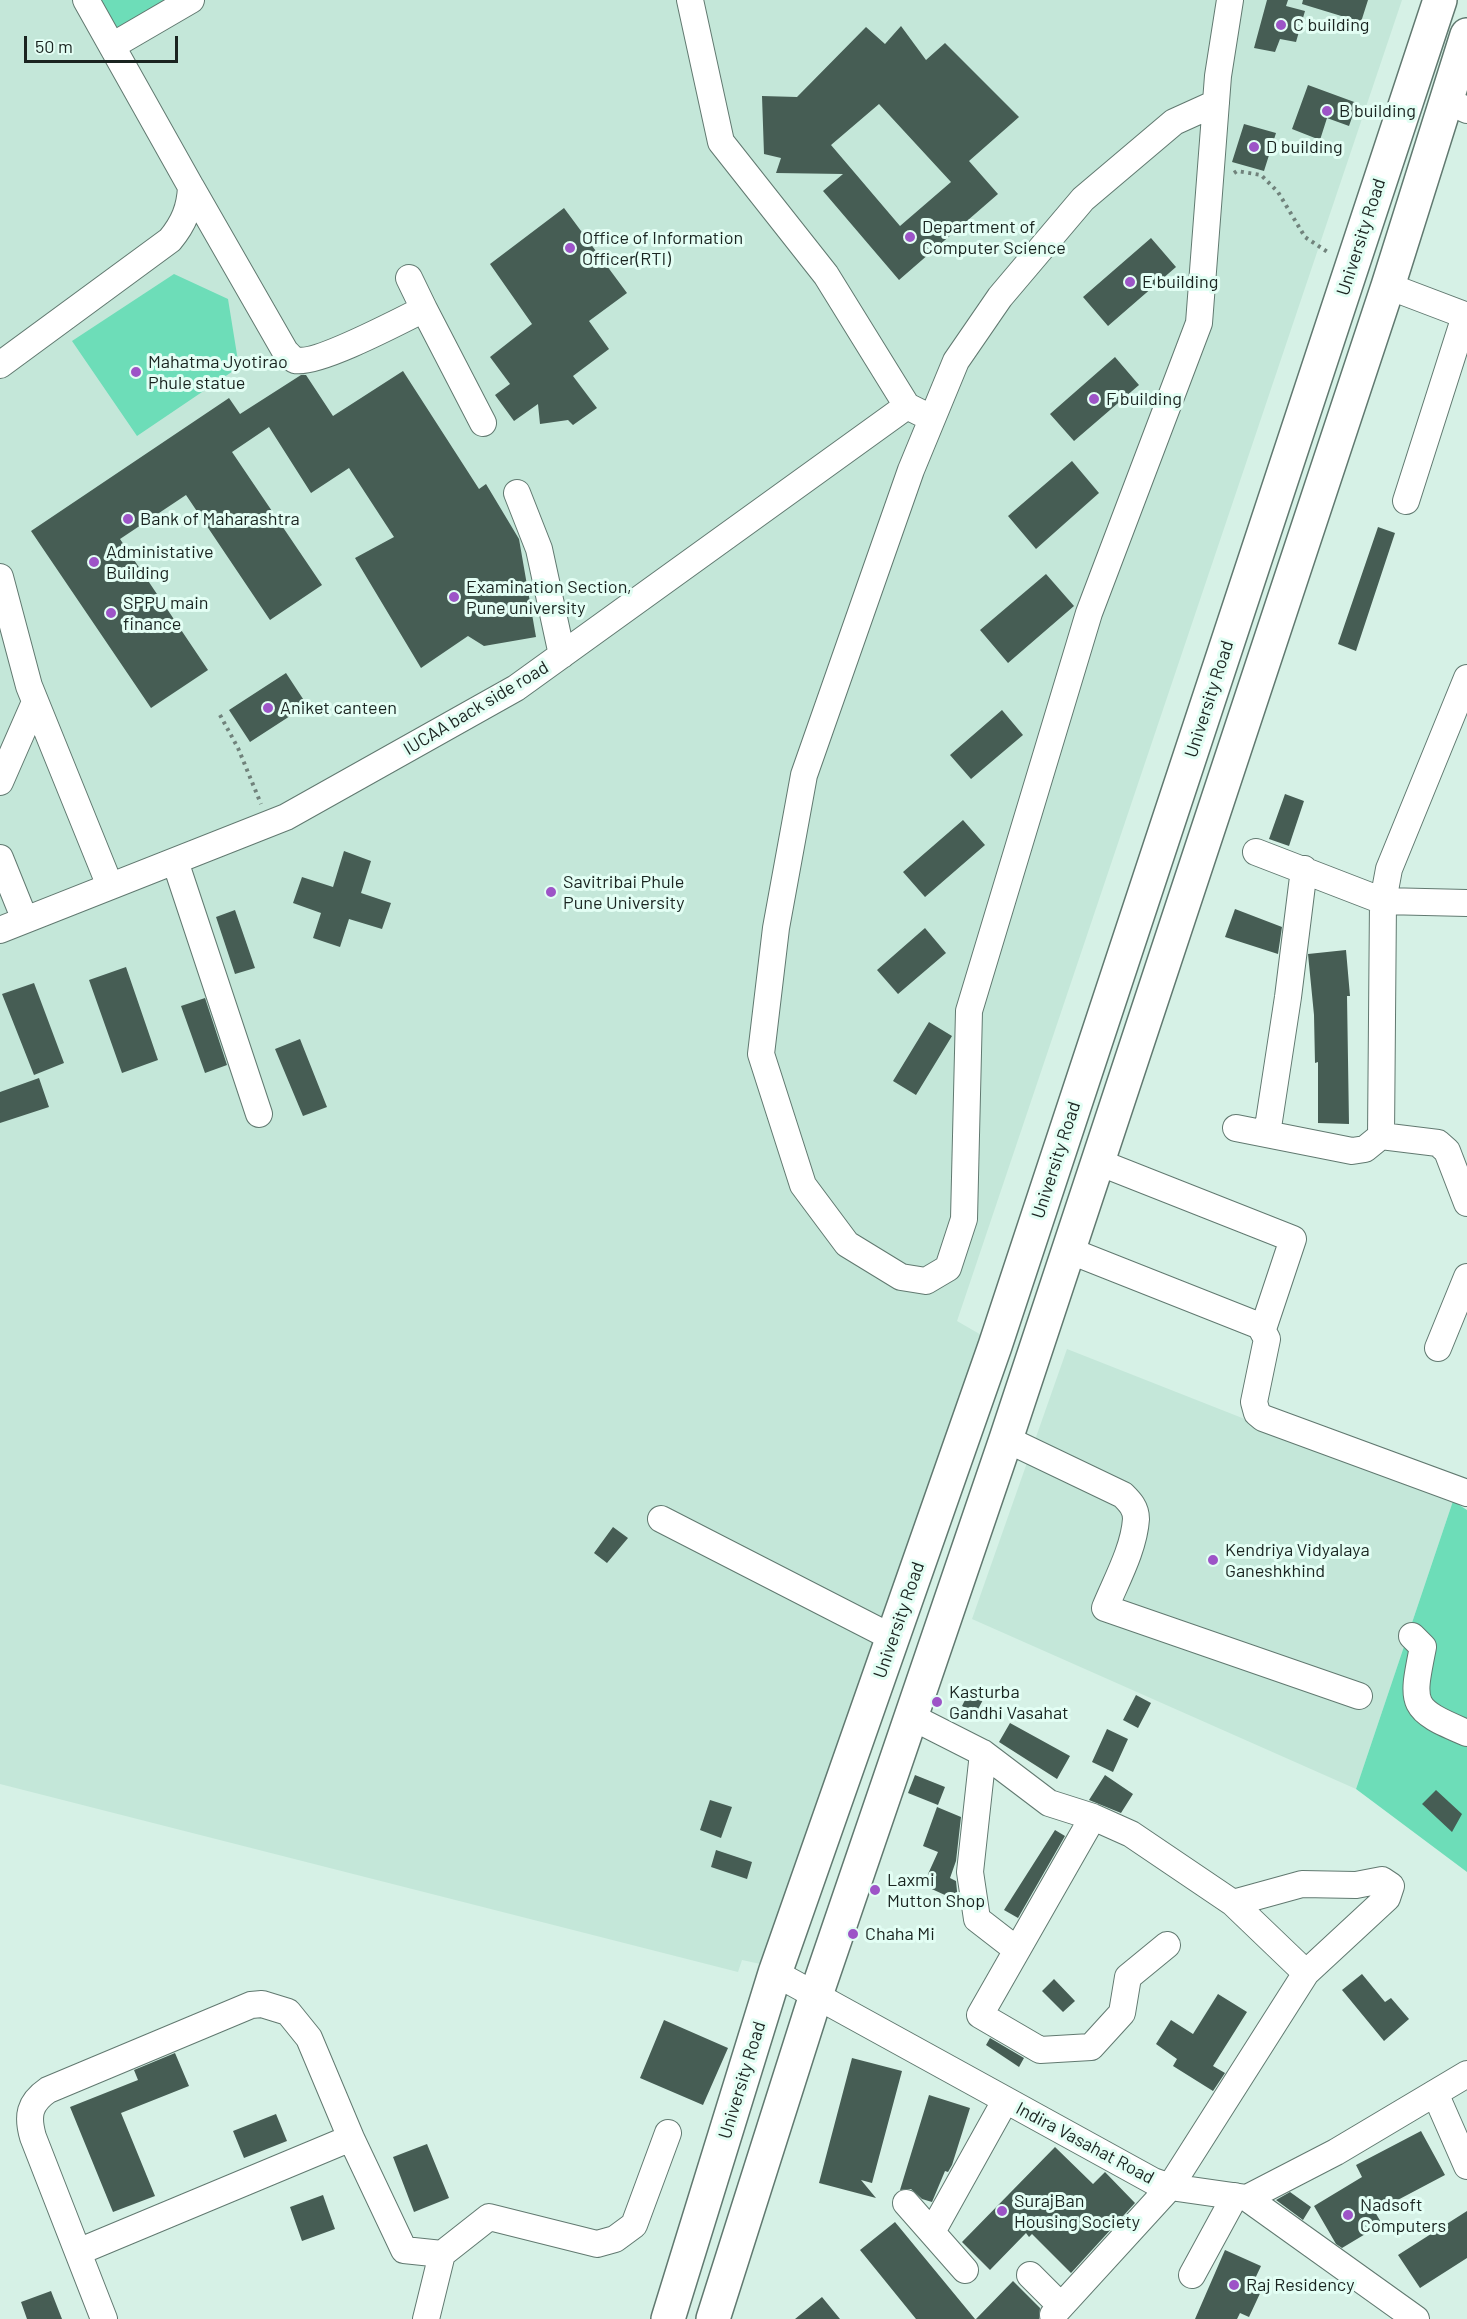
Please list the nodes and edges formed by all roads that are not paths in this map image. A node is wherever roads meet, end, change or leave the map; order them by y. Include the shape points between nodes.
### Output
1 (86, 0) edge
2 (191, 0) edge
3 (690, 0) edge
4 (1230, 0) edge
5 (1440, 0) edge
6 (1467, 35) edge
7 (112, 46) junction
8 (1216, 103) junction
9 (1456, 105) edge
10 (191, 187) junction
11 (409, 278) dead end
12 (1388, 286) junction
13 (424, 309) junction
14 (1466, 316) edge
15 (0, 365) edge
16 (907, 406) junction
17 (932, 418) junction
18 (483, 423) dead end
19 (517, 493) dead end
20 (1406, 501) dead end
21 (0, 577) edge
22 (562, 655) junction
23 (1467, 678) edge
24 (35, 702) junction
25 (0, 782) edge
26 (1256, 852) dead end
27 (0, 858) edge
28 (175, 861) junction
29 (1304, 869) junction
30 (110, 886) junction
31 (1383, 901) junction
32 (1467, 903) edge
33 (25, 920) junction
34 (0, 930) edge
35 (259, 1114) dead end
36 (1236, 1128) dead end
37 (1267, 1134) junction
38 (1381, 1136) junction
39 (1098, 1162) junction
40 (1467, 1203) edge
41 (1068, 1250) junction
42 (1467, 1277) edge
43 (1263, 1329) junction
44 (1438, 1348) dead end
45 (1006, 1439) junction
46 (1467, 1493) edge
47 (661, 1519) dead end
48 (1412, 1636) dead end
49 (892, 1638) junction
50 (1359, 1696) dead end
51 (912, 1717) junction
52 (1467, 1733) edge
53 (983, 1753) junction
54 (1093, 1817) junction
55 (1233, 1902) junction
56 (1167, 1945) dead end
57 (1017, 1950) junction
58 (775, 1973) junction
59 (1306, 1973) junction
60 (816, 1995) junction
61 (1467, 2074) edge
62 (1435, 2093) junction
63 (1005, 2101) junction
64 (668, 2133) dead end
65 (351, 2138) junction
66 (1467, 2166) edge
67 (1170, 2187) junction
68 (1241, 2197) junction
69 (906, 2203) dead end
70 (932, 2232) junction
71 (78, 2252) junction
72 (442, 2254) junction
73 (965, 2270) dead end
74 (1030, 2275) dead end
75 (1192, 2275) dead end
76 (104, 2319) edge
77 (426, 2319) edge
78 (668, 2319) edge
79 (713, 2319) edge
80 (1416, 2319) edge

1 - 7 street
2 - 7 street
3 - 16 street via 721,142 826,274
4 - 8 street
5 - 49 main road, University Road via 995,1346
6 - 9 main road
7 - 10 street
8 - 17 street via 1174,122 1083,199 987,315 956,361
8 - 17 street via 1199,323 1089,613 969,1011 964,1219 948,1268 926,1281 901,1277 847,1244 803,1185 761,1054 776,928 804,775
9 - 12 main road
10 - 13 street via 285,351 294,360 309,360 333,351
10 - 15 street via 187,216 170,240
11 - 13 street
12 - 14 street
12 - 39 main road
13 - 18 street
14 - 20 street
16 - 17 street
16 - 22 street, IUCAA back side road
19 - 22 street via 539,549
21 - 24 street
22 - 28 street, IUCAA back side road via 516,688 286,818
23 - 31 street via 1389,869
24 - 25 street
24 - 30 street
26 - 29 street
27 - 33 street
28 - 30 street, IUCAA back side road
28 - 35 street
29 - 31 street
29 - 37 street
30 - 33 street, IUCAA back side road
31 - 32 street
31 - 38 street
33 - 34 street, IUCAA back side road
36 - 37 street
37 - 38 street via 1352,1151 1365,1149
38 - 40 street via 1438,1143 1447,1151
39 - 41 main road
39 - 43 street via 1293,1239
41 - 43 street
41 - 45 main road
42 - 44 street
43 - 46 street via 1266,1344 1254,1402 1260,1416
45 - 50 street via 1123,1495 1132,1504 1136,1518 1105,1608
45 - 51 main road
47 - 49 street
48 - 52 street via 1423,1647 1415,1693 1418,1701 1432,1718
49 - 58 main road, University Road
51 - 53 street
51 - 60 main road
53 - 54 street via 1049,1803
53 - 57 street via 970,1872 977,1919
54 - 55 street via 1131,1834
54 - 57 street
55 - 59 street
55 - 59 street via 1302,1884 1356,1885 1382,1880 1391,1886 1387,1899
56 - 57 street via 1128,1977 1122,2013 1091,2047 1040,2050 980,2015
58 - 60 street, Indira Vasahat Road
58 - 78 main road, University Road
59 - 67 street
60 - 63 street, Indira Vasahat Road
60 - 79 main road
61 - 62 street
62 - 66 street
62 - 68 street via 1336,2152
63 - 67 street, Indira Vasahat Road
63 - 70 street
64 - 72 street via 634,2225 615,2239 597,2244 489,2217
65 - 71 street
65 - 71 street via 309,2038 288,2012 262,2004 48,2090 37,2098 28,2121
65 - 72 street via 404,2250
67 - 68 street, Indira Vasahat Road
67 - 74 street via 1057,2311
68 - 75 street
68 - 80 street
69 - 70 street
70 - 73 street
71 - 76 street
72 - 77 street

